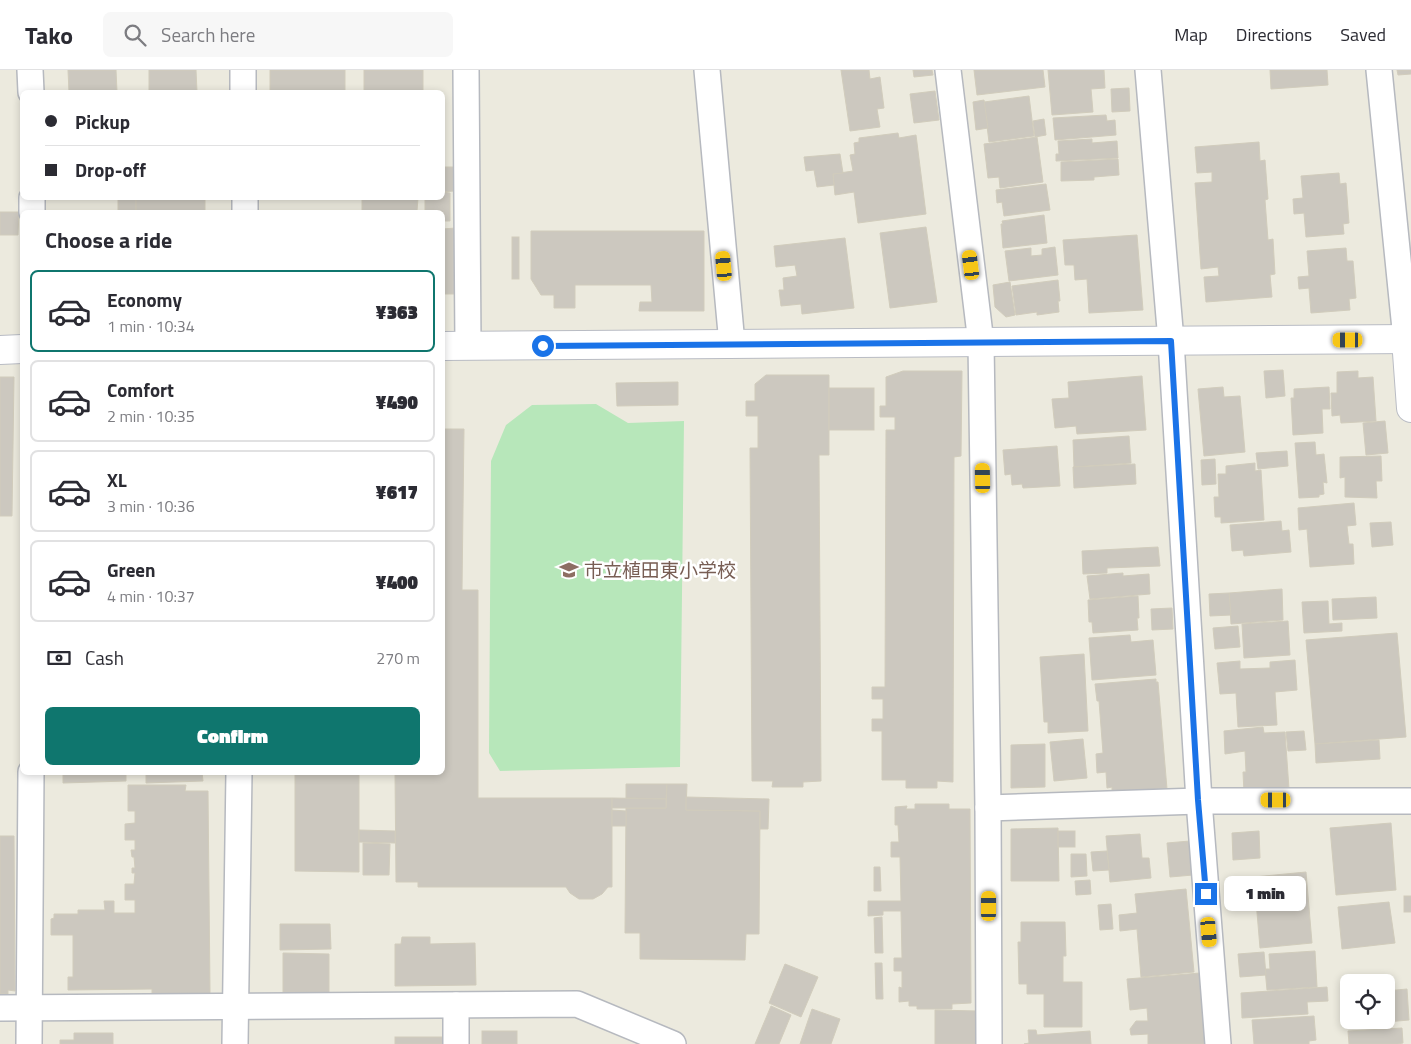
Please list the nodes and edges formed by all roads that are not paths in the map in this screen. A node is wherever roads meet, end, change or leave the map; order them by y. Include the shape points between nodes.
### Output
1 (30, 70) edge
2 (242, 70) edge
3 (466, 70) edge
4 (706, 70) edge
5 (948, 70) edge
6 (1148, 70) edge
7 (1378, 70) edge
8 (30, 90) edge
9 (243, 90) edge
10 (1409, 339) edge
11 (1171, 341) junction
12 (980, 343) junction
13 (732, 344) junction
14 (455, 346) edge
15 (20, 349) edge
16 (0, 350) edge
17 (1411, 408) edge
18 (31, 775) edge
19 (239, 775) edge
20 (1198, 800) junction
21 (1411, 800) edge
22 (988, 808) junction
23 (456, 1005) junction
24 (235, 1006) junction
25 (0, 1008) edge
26 (28, 1008) junction
27 (29, 1044) edge
28 (235, 1044) edge
29 (456, 1044) edge
30 (673, 1044) edge
31 (989, 1044) edge
32 (1218, 1044) edge

1 - 8 street
2 - 9 street
3 - 14 street
4 - 13 street
5 - 12 street
6 - 11 street
7 - 10 street
10 - 11 street
10 - 17 street
11 - 12 street
11 - 20 street
12 - 13 street
12 - 22 street
13 - 14 street
15 - 16 street
18 - 26 street
19 - 24 street
20 - 21 street
20 - 22 street
20 - 32 street
22 - 31 street
23 - 24 street
23 - 29 street
23 - 30 street via 577,1004
24 - 26 street
24 - 28 street
25 - 26 street
26 - 27 street

